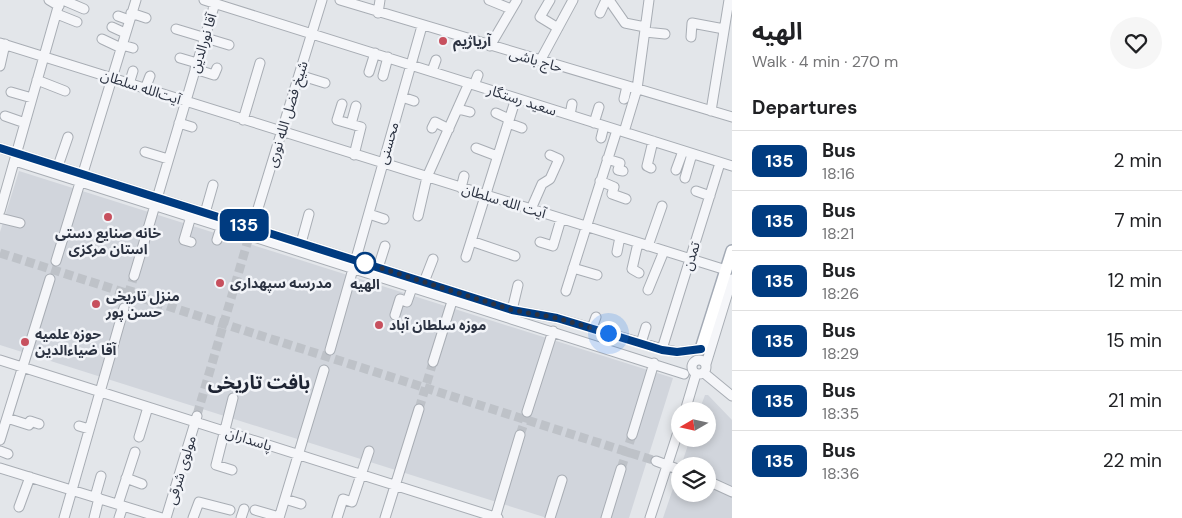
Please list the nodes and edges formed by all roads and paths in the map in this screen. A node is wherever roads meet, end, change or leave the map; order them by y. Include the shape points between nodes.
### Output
1 (49, 0) edge
2 (136, 0) edge
3 (204, 0) edge
4 (322, 0) edge
5 (340, 0) edge
6 (380, 0) edge
7 (489, 0) edge
8 (516, 0) edge
9 (550, 0) edge
10 (573, 0) edge
11 (607, 0) edge
12 (649, 0) edge
13 (729, 0) edge
14 (215, 3) junction
15 (60, 5) edge
16 (84, 9) dead end
17 (511, 9) junction
18 (378, 13) junction
19 (600, 13) dead end
20 (118, 16) dead end
21 (130, 17) junction
22 (146, 18) dead end
23 (76, 22) dead end
24 (727, 23) edge
25 (422, 26) junction
26 (112, 27) dead end
27 (558, 28) junction
28 (176, 29) dead end
29 (645, 29) junction
30 (125, 33) junction
31 (311, 33) junction
32 (665, 34) dead end
33 (691, 37) dead end
34 (204, 38) junction
35 (102, 40) dead end
36 (2, 43) edge
37 (229, 45) dead end
38 (121, 46) junction
39 (490, 46) junction
40 (133, 48) dead end
41 (375, 53) junction
42 (44, 57) junction
43 (388, 57) junction
44 (180, 58) dead end
45 (436, 60) dead end
46 (540, 61) junction
47 (260, 63) dead end
48 (412, 65) junction
49 (0, 66) edge
50 (196, 66) junction
51 (216, 68) dead end
52 (133, 71) dead end
53 (432, 71) junction
54 (369, 72) dead end
55 (299, 75) junction
56 (478, 75) dead end
57 (150, 76) dead end
58 (383, 76) dead end
59 (111, 78) junction
60 (37, 80) junction
61 (325, 83) dead end
62 (129, 84) junction
63 (472, 84) junction
64 (627, 86) junction
65 (145, 89) junction
66 (637, 89) junction
67 (65, 91) dead end
68 (11, 92) dead end
69 (402, 97) junction
70 (32, 98) junction
71 (516, 98) junction
72 (624, 99) dead end
73 (414, 101) dead end
74 (185, 102) junction
75 (342, 104) dead end
76 (572, 104) dead end
77 (356, 106) dead end
78 (599, 107) dead end
79 (458, 109) junction
80 (712, 111) junction
81 (470, 112) dead end
82 (496, 113) dead end
83 (570, 115) junction
84 (5, 116) dead end
85 (732, 117) edge
86 (244, 120) junction
87 (508, 121) junction
88 (25, 123) junction
89 (179, 123) junction
90 (594, 123) junction
91 (351, 124) junction
92 (604, 126) junction
93 (192, 127) dead end
94 (432, 128) dead end
95 (522, 128) dead end
96 (448, 129) junction
97 (620, 131) junction
98 (281, 132) junction
99 (68, 137) dead end
100 (601, 138) dead end
101 (653, 141) junction
102 (670, 145) junction
103 (0, 148) edge
104 (476, 148) dead end
105 (0, 152) edge
106 (145, 152) dead end
107 (354, 154) junction
108 (692, 154) junction
109 (550, 155) dead end
110 (497, 156) junction
111 (16, 157) junction
112 (168, 159) junction
113 (607, 159) junction
114 (382, 163) junction
115 (720, 163) junction
116 (58, 166) junction
117 (732, 166) edge
118 (651, 168) dead end
119 (676, 170) dead end
120 (623, 171) dead end
121 (464, 176) dead end
122 (427, 177) junction
123 (81, 178) junction
124 (685, 178) dead end
125 (600, 181) junction
126 (213, 185) dead end
127 (461, 188) junction
128 (3, 191) edge
129 (696, 191) dead end
130 (485, 195) junction
131 (710, 196) junction
132 (626, 199) dead end
133 (155, 201) junction
134 (662, 206) dead end
135 (531, 209) junction
136 (0, 211) edge
137 (192, 213) junction
138 (205, 213) junction
139 (309, 214) dead end
140 (368, 214) junction
141 (418, 216) dead end
142 (0, 218) edge
143 (384, 219) dead end
144 (561, 219) junction
145 (223, 222) junction
146 (20, 224) dead end
147 (585, 226) junction
148 (252, 228) junction
149 (620, 237) junction
150 (217, 240) dead end
151 (471, 241) junction
152 (190, 242) dead end
153 (540, 242) dead end
154 (638, 243) junction
155 (301, 244) junction
156 (385, 246) dead end
157 (648, 246) junction
158 (664, 251) junction
159 (732, 251) edge
160 (617, 252) dead end
161 (516, 256) dead end
162 (466, 257) dead end
163 (433, 259) dead end
164 (690, 259) junction
165 (56, 261) dead end
166 (355, 265) junction
167 (378, 268) junction
168 (573, 268) junction
169 (639, 273) dead end
170 (597, 275) dead end
171 (729, 275) edge
172 (134, 276) tunnel mouth
173 (50, 279) dead end
174 (417, 283) junction
175 (518, 285) dead end
176 (648, 290) dead end
177 (566, 291) dead end
178 (454, 296) junction
179 (124, 308) tunnel mouth
180 (512, 310) junction
181 (395, 315) dead end
182 (596, 317) dead end
183 (646, 327) dead end
184 (592, 328) junction
185 (553, 331) junction
186 (641, 343) junction
187 (330, 350) dead end
188 (662, 350) junction
189 (698, 355) junction
190 (0, 360) edge
191 (433, 362) tunnel mouth
192 (654, 364) junction
193 (23, 367) junction
194 (324, 370) dead end
195 (702, 370) junction
196 (684, 374) dead end
197 (100, 392) junction
198 (732, 396) edge
199 (233, 398) dead end
200 (689, 402) edge
201 (148, 407) junction
202 (419, 409) tunnel mouth
203 (528, 412) tunnel mouth
204 (7, 418) junction
205 (196, 419) junction
206 (39, 424) dead end
207 (78, 426) dead end
208 (90, 429) junction
209 (226, 432) junction
210 (520, 435) tunnel mouth
211 (632, 435) tunnel mouth
212 (139, 437) dead end
213 (0, 440) edge
214 (673, 448) edge
215 (369, 451) dead end
216 (135, 452) dead end
217 (299, 455) junction
218 (656, 461) tunnel mouth
219 (668, 465) junction
220 (671, 466) edge
221 (0, 468) edge
222 (621, 469) tunnel mouth
223 (232, 470) dead end
224 (361, 475) junction
225 (101, 476) dead end
226 (30, 477) junction
227 (126, 478) junction
228 (562, 480) dead end
229 (142, 484) dead end
230 (395, 485) junction
231 (716, 485) edge
232 (72, 490) junction
233 (732, 492) edge
234 (97, 498) junction
235 (285, 499) junction
236 (301, 504) dead end
237 (121, 505) junction
238 (20, 506) dead end
239 (244, 509) dead end
240 (230, 510) dead end
241 (255, 510) dead end
242 (64, 518) edge
243 (94, 518) edge
244 (119, 518) edge
245 (162, 518) edge
246 (166, 518) edge
247 (193, 518) edge
248 (241, 518) edge
249 (279, 518) edge
250 (337, 518) edge
251 (385, 518) edge
252 (496, 518) edge
253 (550, 518) edge
254 (606, 518) edge
255 (650, 518) edge

1 - 15 street
2 - 21 street
3 - 14 street, سعید رستگار
4 - 31 street, شیخ فضل الله نوری
5 - 18 street, حاج باشی
6 - 18 street
7 - 17 street
8 - 17 street
9 - 27 street via 540,17
10 - 27 street
11 - 19 street
11 - 29 street via 625,23
12 - 29 street
13 - 24 street
14 - 31 street, سعید رستگار
14 - 34 street, آقا نورالدین
15 - 16 street
15 - 23 street
15 - 42 street
17 - 39 street
18 - 25 street, حاج باشی
20 - 21 street
21 - 22 street
21 - 30 street
24 - 33 street via 692,23
24 - 80 street
25 - 39 street, حاج باشی
25 - 48 street, محسنی
26 - 30 street
27 - 46 street
28 - 34 street
29 - 32 street
29 - 66 street
30 - 38 street
31 - 41 street, سعید رستگار
31 - 55 street, شیخ فضل الله نوری
34 - 37 street
34 - 50 street, آقا نورالدین
35 - 38 street
36 - 42 street, آیت‌الله سلطان
36 - 49 street
38 - 40 street
38 - 59 street
39 - 46 street, حاج باشی
41 - 43 street, سعید رستگار
41 - 54 street
42 - 59 street, آیت‌الله سلطان
42 - 60 street
43 - 48 street, سعید رستگار
43 - 58 street
44 - 50 street
45 - 53 street
46 - 64 street, حاج باشی
47 - 86 street
48 - 53 street, سعید رستگار
48 - 69 street, محسنی
50 - 51 street via 214,75
50 - 74 street, آقا نورالدین
52 - 62 street
53 - 63 street, سعید رستگار
55 - 61 street
55 - 98 street, شیخ فضل الله نوری
56 - 63 street
57 - 65 street
59 - 62 street, آیت‌الله سلطان
59 - 123 street
60 - 67 street
60 - 70 street
62 - 65 street, آیت‌الله سلطان
63 - 71 street, سعید رستگار
63 - 79 street
64 - 66 street, حاج باشی
64 - 72 street
65 - 74 street, آیت‌الله سلطان
66 - 80 street, حاج باشی
66 - 97 street
68 - 70 street
69 - 73 street
69 - 114 street, محسنی via 393,111
70 - 88 street
71 - 83 street, سعید رستگار
71 - 87 street
74 - 86 street, آیت‌الله سلطان
74 - 89 street, آقا نورالدین
75 - 91 street via 337,120
76 - 83 street
77 - 91 street
78 - 90 street
79 - 81 street
79 - 96 street
80 - 85 street, حاج باشی
82 - 87 street
83 - 90 street, سعید رستگار
84 - 88 street
86 - 98 street, آیت‌الله سلطان
87 - 95 street
87 - 110 street
88 - 111 street
89 - 93 street
89 - 112 street, آقا نورالدین
90 - 92 street, سعید رستگار
91 - 107 street via 361,127
92 - 97 street, سعید رستگار
92 - 100 street
94 - 96 street via 435,122
96 - 122 street
97 - 101 street, سعید رستگار
97 - 113 street
98 - 107 street, آیت الله سلطان
98 - 148 street, شیخ فضل الله نوری
99 - 116 street
101 - 102 street, سعید رستگار
101 - 118 street via 647,166
102 - 108 street, سعید رستگار
102 - 119 street
103 - 111 street
104 - 110 street
105 - 111 street
106 - 112 street
107 - 114 street, آیت الله سلطان
108 - 115 street, سعید رستگار
108 - 124 street
109 - 135 street via 559,159 550,179 542,184
110 - 130 street
111 - 116 street
111 - 123 street
111 - 128 street
112 - 133 street, آقا نورالدین
113 - 120 street via 620,163 618,170
113 - 125 street
114 - 122 street, آیت الله سلطان
114 - 140 street, محسنی
115 - 117 street, سعید رستگار
115 - 131 street, تمدن
116 - 123 street
121 - 127 street
122 - 127 street, آیت الله سلطان
122 - 141 street
123 - 133 street
123 - 165 street
125 - 132 street via 614,187 612,194
125 - 147 street
126 - 138 street
127 - 130 street, آیت الله سلطان
128 - 136 street
129 - 131 street
130 - 135 street, آیت الله سلطان
130 - 151 street
131 - 164 street, تمدن
133 - 137 street
133 - 172 street, آقا نورالدین
134 - 157 street
135 - 144 street, آیت الله سلطان
137 - 138 street
137 - 145 street
137 - 152 street via 184,240
138 - 145 street
139 - 155 street
140 - 143 street
140 - 166 street, محسنی
142 - 146 street
144 - 147 street, آیت الله سلطان
144 - 153 street via 553,246
145 - 148 street
145 - 150 street
145 - 166 street
147 - 149 street, آیت الله سلطان
147 - 168 street
148 - 155 street
149 - 154 street, آیت الله سلطان
149 - 160 street
151 - 161 street
151 - 162 street
154 - 157 street, آیت الله سلطان
154 - 169 street via 632,269
155 - 166 street
156 - 167 street
157 - 158 street, آیت الله سلطان
158 - 164 street, آیت الله سلطان
158 - 176 street
159 - 171 main road
163 - 174 street
164 - 171 street, آیت الله سلطان
164 - 188 street, تمدن
166 - 167 street
166 - 174 street
166 - 187 street, محسنی
167 - 174 street
168 - 170 street
168 - 177 street
171 - 189 main road
171 - 195 street
173 - 193 street
174 - 178 street
174 - 181 street via 408,302 400,299
175 - 180 street
178 - 180 street
178 - 185 street
178 - 191 street
179 - 197 street
180 - 184 street
182 - 184 street
183 - 186 street
184 - 186 street
185 - 192 street
185 - 203 street
186 - 188 street
188 - 189 street
189 - 195 street via 702,360
189 - 195 street via 692,366
190 - 193 street, پاسداران
192 - 196 street
192 - 211 street
193 - 197 street, پاسداران
193 - 204 street
194 - 217 street
195 - 198 street
195 - 200 street
197 - 201 street, پاسداران
197 - 208 street
199 - 209 street
201 - 205 street, پاسداران
201 - 212 street
202 - 230 street
204 - 206 street via 29,425 30,421
204 - 213 street
205 - 209 street, پاسداران
205 - 246 street, مولوی شرقی
207 - 208 street
208 - 232 street
209 - 217 street, پاسداران
209 - 223 street via 216,465
210 - 252 street
214 - 219 street
215 - 224 street
216 - 227 street
217 - 224 street, پاسداران
217 - 235 street
218 - 219 street
219 - 220 street
219 - 255 street
221 - 226 street
222 - 254 street
224 - 230 street, پاسداران
224 - 250 street via 352,502 343,499
225 - 234 street
226 - 232 street via 56,490
226 - 238 street
227 - 229 street
227 - 237 street
228 - 253 street
230 - 251 street
230 - 252 street, پاسداران
231 - 233 street
232 - 234 street
232 - 242 street
234 - 237 street
234 - 243 street
235 - 236 street
235 - 249 street
237 - 244 street
237 - 245 street
239 - 248 street
240 - 247 street via 199,502
241 - 249 street

